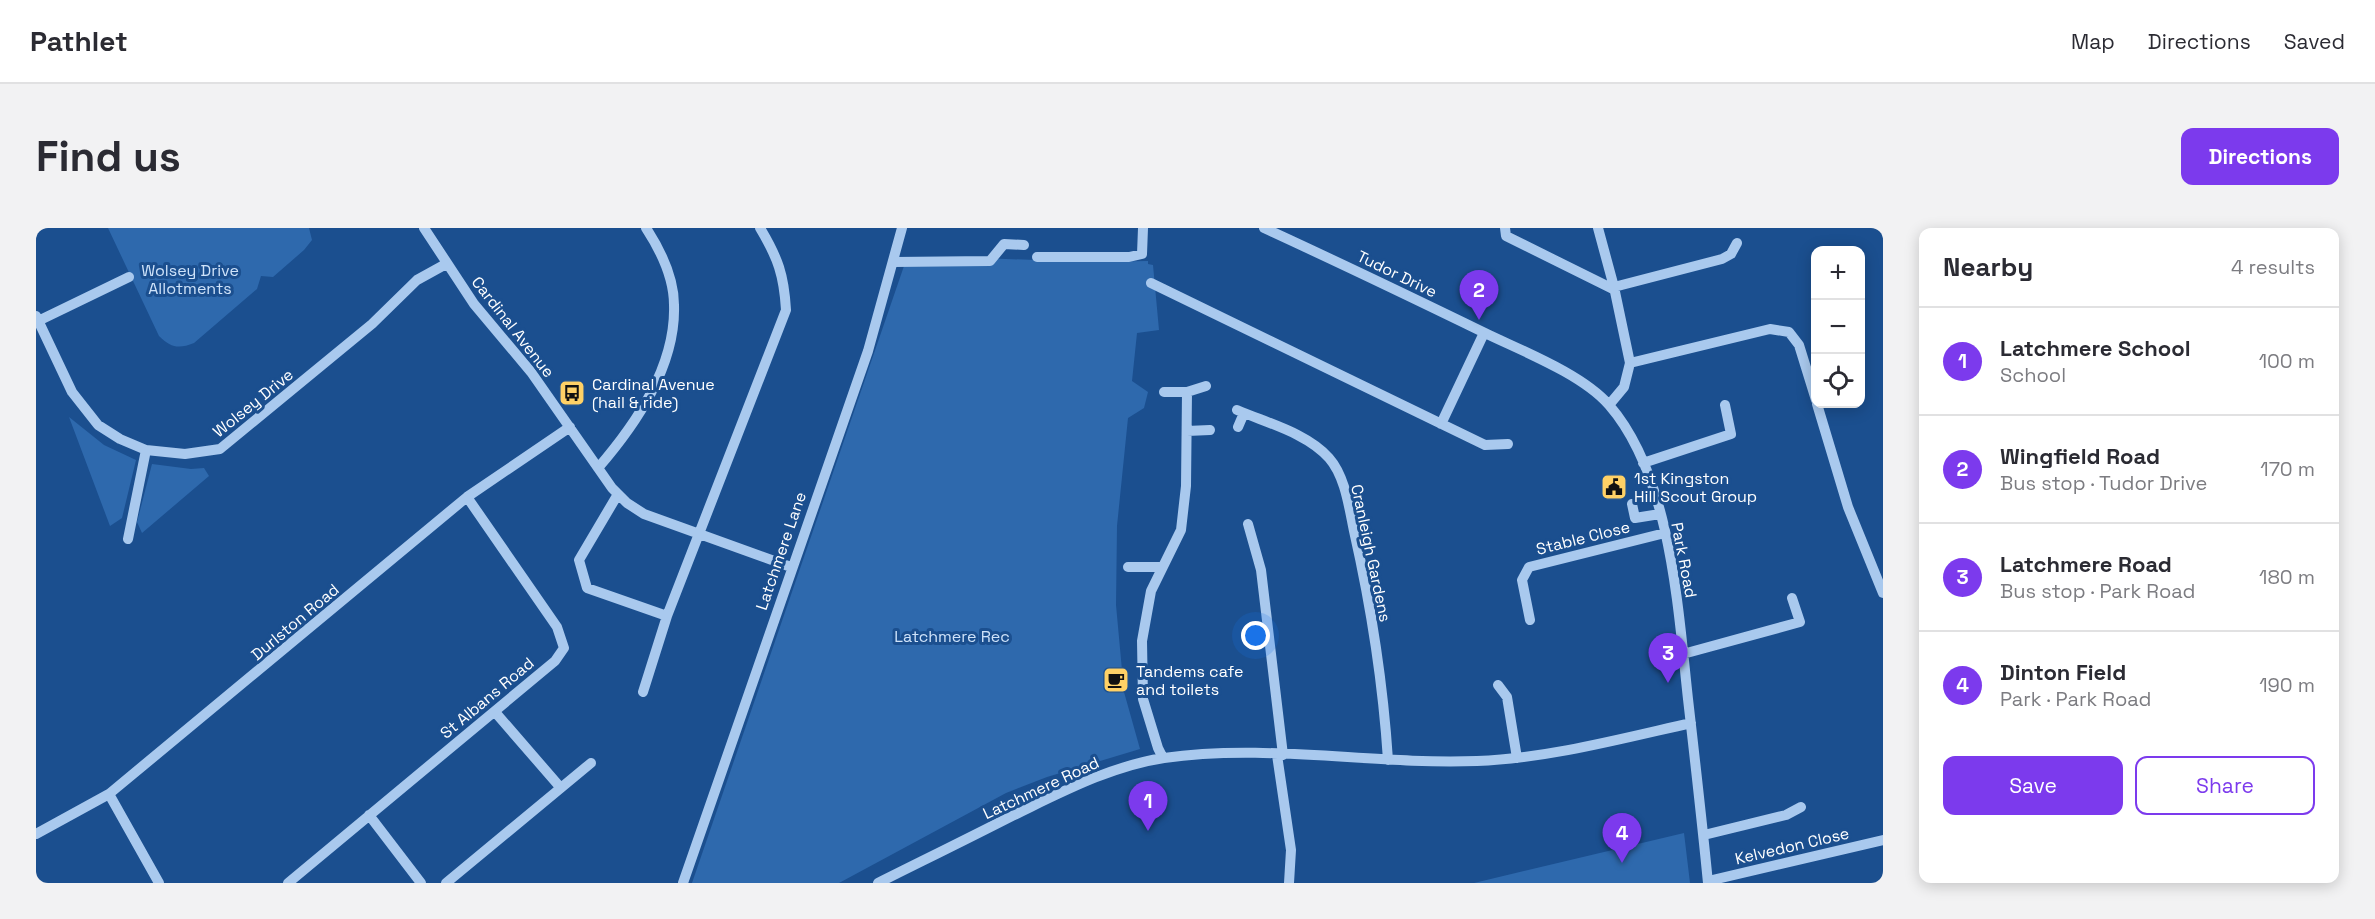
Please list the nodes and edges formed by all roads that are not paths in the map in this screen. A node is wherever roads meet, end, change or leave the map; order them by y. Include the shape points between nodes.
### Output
1 (424, 228) edge
2 (646, 228) edge
3 (760, 228) edge
4 (903, 228) edge
5 (1143, 228) edge
6 (1264, 228) edge
7 (1504, 228) edge
8 (1598, 228) edge
9 (1737, 243) dead end
10 (1024, 245) dead end
11 (1037, 257) dead end
12 (894, 262) junction
13 (446, 264) junction
14 (129, 277) dead end
15 (1151, 283) dead end
16 (1614, 288) junction
17 (37, 318) edge
18 (1484, 333) junction
19 (1630, 363) junction
20 (1811, 385) edge
21 (1206, 387) dead end
22 (1164, 392) dead end
23 (1187, 392) junction
24 (1609, 405) junction
25 (1725, 405) dead end
26 (1818, 408) edge
27 (1441, 424) junction
28 (1238, 427) dead end
29 (570, 428) junction
30 (1210, 430) dead end
31 (1187, 431) junction
32 (1508, 444) dead end
33 (146, 450) junction
34 (1642, 463) junction
35 (598, 468) junction
36 (618, 494) junction
37 (467, 496) junction
38 (1632, 504) dead end
39 (1660, 514) junction
40 (1248, 524) dead end
41 (698, 532) junction
42 (1665, 533) junction
43 (128, 539) dead end
44 (791, 567) junction
45 (1128, 567) dead end
46 (1161, 567) junction
47 (1883, 593) edge
48 (1792, 598) dead end
49 (667, 616) junction
50 (1530, 620) dead end
51 (1683, 654) junction
52 (1498, 685) dead end
53 (643, 692) dead end
54 (495, 711) junction
55 (1691, 723) junction
56 (1280, 755) junction
57 (1163, 758) junction
58 (1517, 758) junction
59 (1388, 760) junction
60 (591, 763) dead end
61 (560, 787) junction
62 (109, 794) junction
63 (1800, 807) dead end
64 (369, 815) junction
65 (36, 834) edge
66 (1704, 835) junction
67 (1883, 840) edge
68 (1708, 882) edge
69 (159, 883) edge
70 (288, 883) edge
71 (421, 883) edge
72 (446, 883) edge
73 (683, 883) edge
74 (878, 883) edge
75 (1289, 883) edge

1 - 13 street, Cardinal Avenue
2 - 35 street via 672,285 674,326 663,367 645,404 623,440
3 - 41 street via 784,281 786,310
4 - 12 street, Latchmere Lane
5 - 11 street via 1142,254
6 - 18 street, Tudor Drive
7 - 16 street via 1506,236
8 - 16 street
9 - 16 street via 1731,254 1722,259
10 - 12 street via 1004,244 990,261
12 - 44 street, Latchmere Lane via 868,351
13 - 29 street, Cardinal Avenue
13 - 33 street, Wolsey Drive via 417,280 372,324 220,449 185,454
14 - 17 street
15 - 27 street
16 - 19 street
17 - 33 street, Wolsey Drive via 72,392 98,425
18 - 24 street, Tudor Drive via 1578,380
18 - 27 street
19 - 20 street via 1770,329 1789,333 1799,345
19 - 24 street via 1624,387
21 - 23 street
22 - 23 street
23 - 31 street
24 - 34 street, Park Road
25 - 34 street via 1731,434
26 - 47 street via 1848,507
27 - 32 street via 1485,445
28 - 59 street, Cranleigh Gardens via 1240,412 1314,444 1330,459 1339,475 1366,584
29 - 35 street, Cardinal Avenue
29 - 37 street, Durlston Road
30 - 31 street
31 - 46 street via 1180,530
33 - 43 street
34 - 39 street, Park Road
35 - 36 street, Cardinal Avenue
36 - 41 street, Cardinal Avenue via 644,514
36 - 49 street via 579,560 587,588
37 - 54 street, St Albans Road via 557,627 564,648 555,661
37 - 62 street, Durlston Road
38 - 39 street via 1635,518
39 - 42 street, Park Road
40 - 56 street via 1261,570
41 - 44 street, Cardinal Avenue
41 - 49 street
42 - 50 street, Stable Close via 1528,567 1521,580
42 - 51 street, Park Road
44 - 73 street, Latchmere Lane
45 - 46 street
46 - 57 street via 1151,591 1142,652 1143,699
48 - 51 street via 1800,622
49 - 53 street
51 - 55 street, Park Road
52 - 58 street via 1507,697
54 - 61 street
54 - 64 street, St Albans Road
55 - 58 street, Latchmere Road
55 - 66 street, Park Road
56 - 57 street, Latchmere Road
56 - 59 street, Latchmere Road
56 - 75 street via 1291,850
57 - 74 street, Latchmere Road via 1066,789
58 - 59 street, Latchmere Road
60 - 61 street
61 - 72 street
62 - 65 street, Durlston Road
62 - 69 street
63 - 66 street via 1786,815
64 - 70 street, St Albans Road
64 - 71 street
66 - 68 street, Park Road
67 - 68 street, Kelvedon Close

